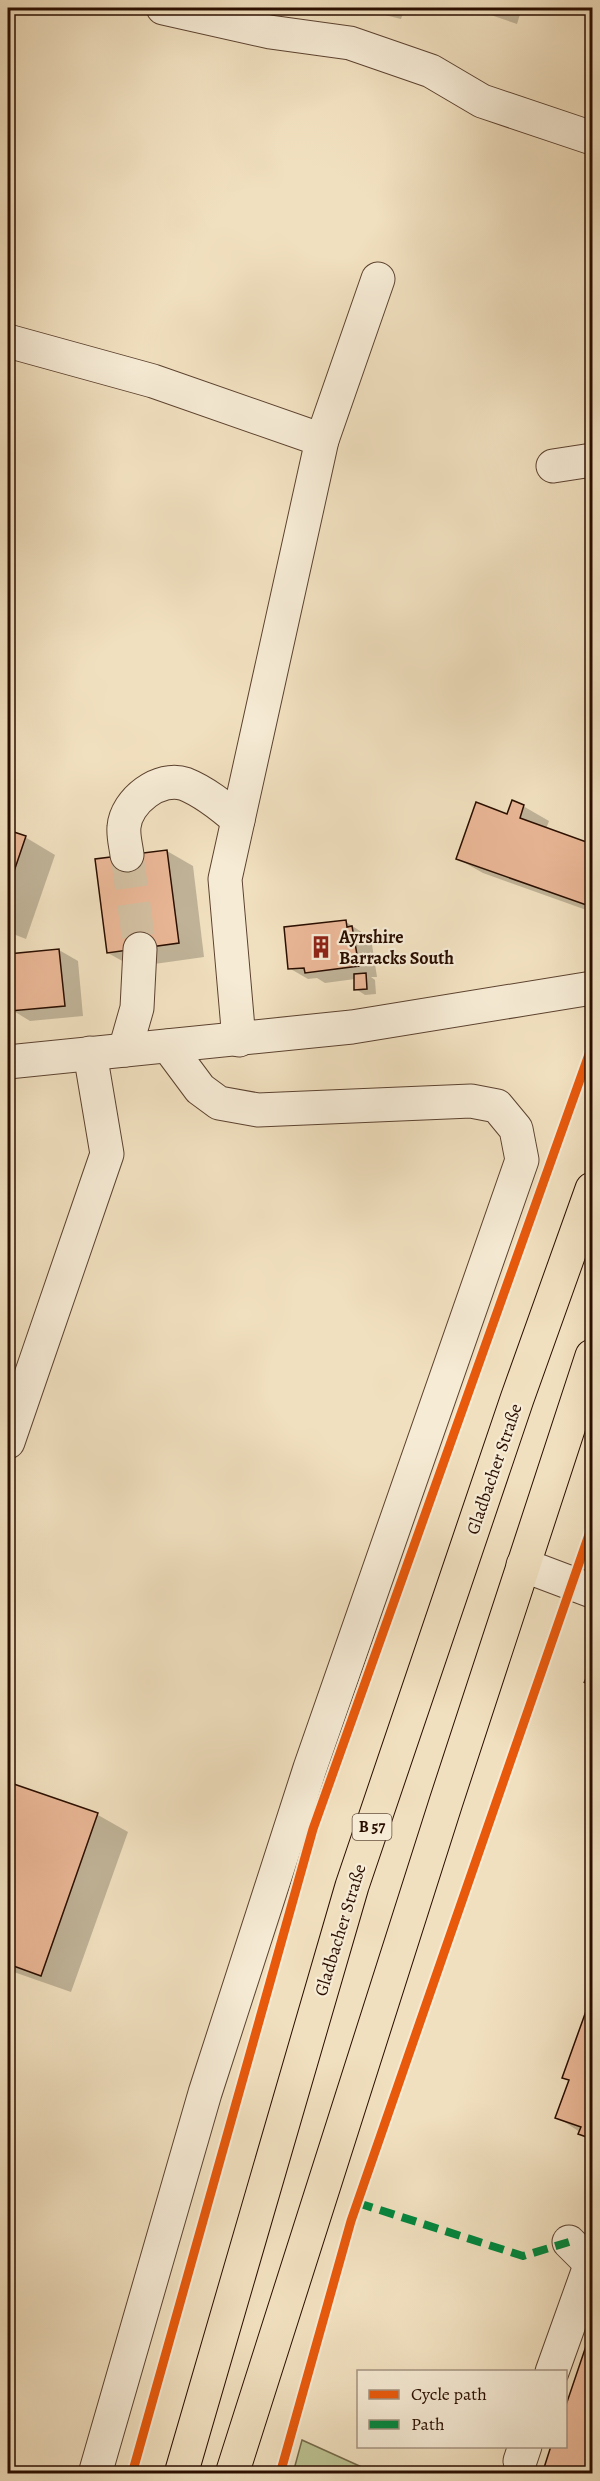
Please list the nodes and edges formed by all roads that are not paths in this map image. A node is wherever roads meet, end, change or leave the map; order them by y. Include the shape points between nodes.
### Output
1 (163, 8) edge
2 (592, 138) edge
3 (378, 279) dead end
4 (8, 341) edge
5 (322, 440) junction
6 (592, 460) edge
7 (553, 466) dead end
8 (238, 820) junction
9 (127, 855) tunnel mouth
10 (140, 949) tunnel mouth
11 (592, 988) edge
12 (239, 1040) junction
13 (168, 1046) junction
14 (124, 1050) junction
15 (90, 1053) junction
16 (8, 1062) edge
17 (592, 1189) edge
18 (592, 1356) edge
19 (8, 1442) edge
20 (523, 1565) junction
21 (592, 1591) edge
22 (584, 2257) edge
23 (553, 2370) edge
24 (95, 2474) edge
25 (181, 2474) edge
26 (232, 2474) edge

1 - 2 street via 270,32 350,43 431,71 482,101
3 - 5 street
4 - 5 street via 153,381
5 - 8 street
6 - 7 street
8 - 9 street via 213,799 183,783 167,783 139,798 130,810 124,826
8 - 12 street via 225,879
10 - 14 street via 137,1008
11 - 12 street via 352,1027
12 - 13 street
13 - 14 street
13 - 24 street via 200,1089 219,1103 258,1110 471,1101 497,1106 516,1129 522,1160 310,1768 205,2093
14 - 15 street
15 - 16 street
15 - 19 street via 107,1154
17 - 25 main road, Gladbacher Straße / B 57 via 352,1886
18 - 20 main road
20 - 21 street
20 - 26 main road
22 - 23 street

